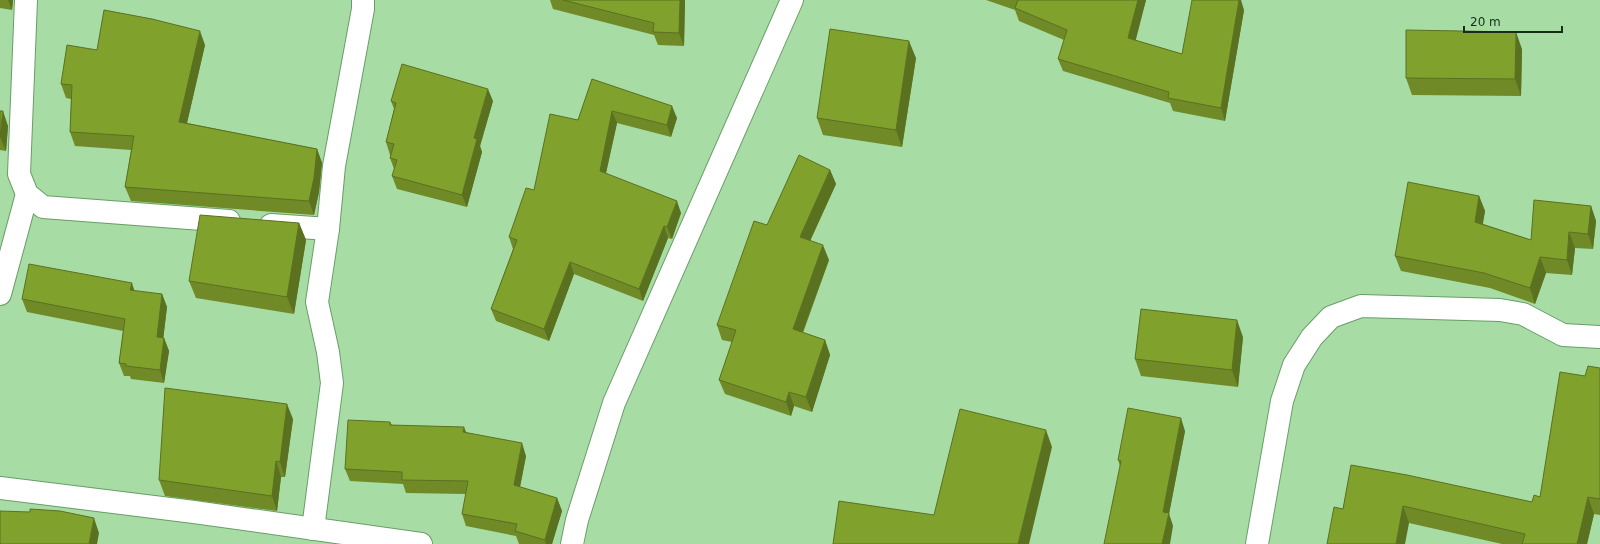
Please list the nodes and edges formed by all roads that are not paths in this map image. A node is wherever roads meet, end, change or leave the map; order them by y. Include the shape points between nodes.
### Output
1 (26, 0) edge
2 (363, 0) edge
3 (792, 0) edge
4 (26, 194) junction
5 (328, 229) junction
6 (0, 294) edge
7 (1600, 337) edge
8 (0, 488) edge
9 (313, 529) junction
10 (421, 544) edge
11 (572, 544) edge
12 (1257, 544) edge

1 - 4 street via 18,174
2 - 5 street via 334,166
3 - 11 street via 614,403 577,520
4 - 5 street via 43,207
4 - 6 street
5 - 9 street via 317,302 332,383
7 - 12 street via 1563,335 1523,314 1500,310 1361,306 1331,317 1312,337 1294,365 1282,401
8 - 9 street
9 - 10 street

